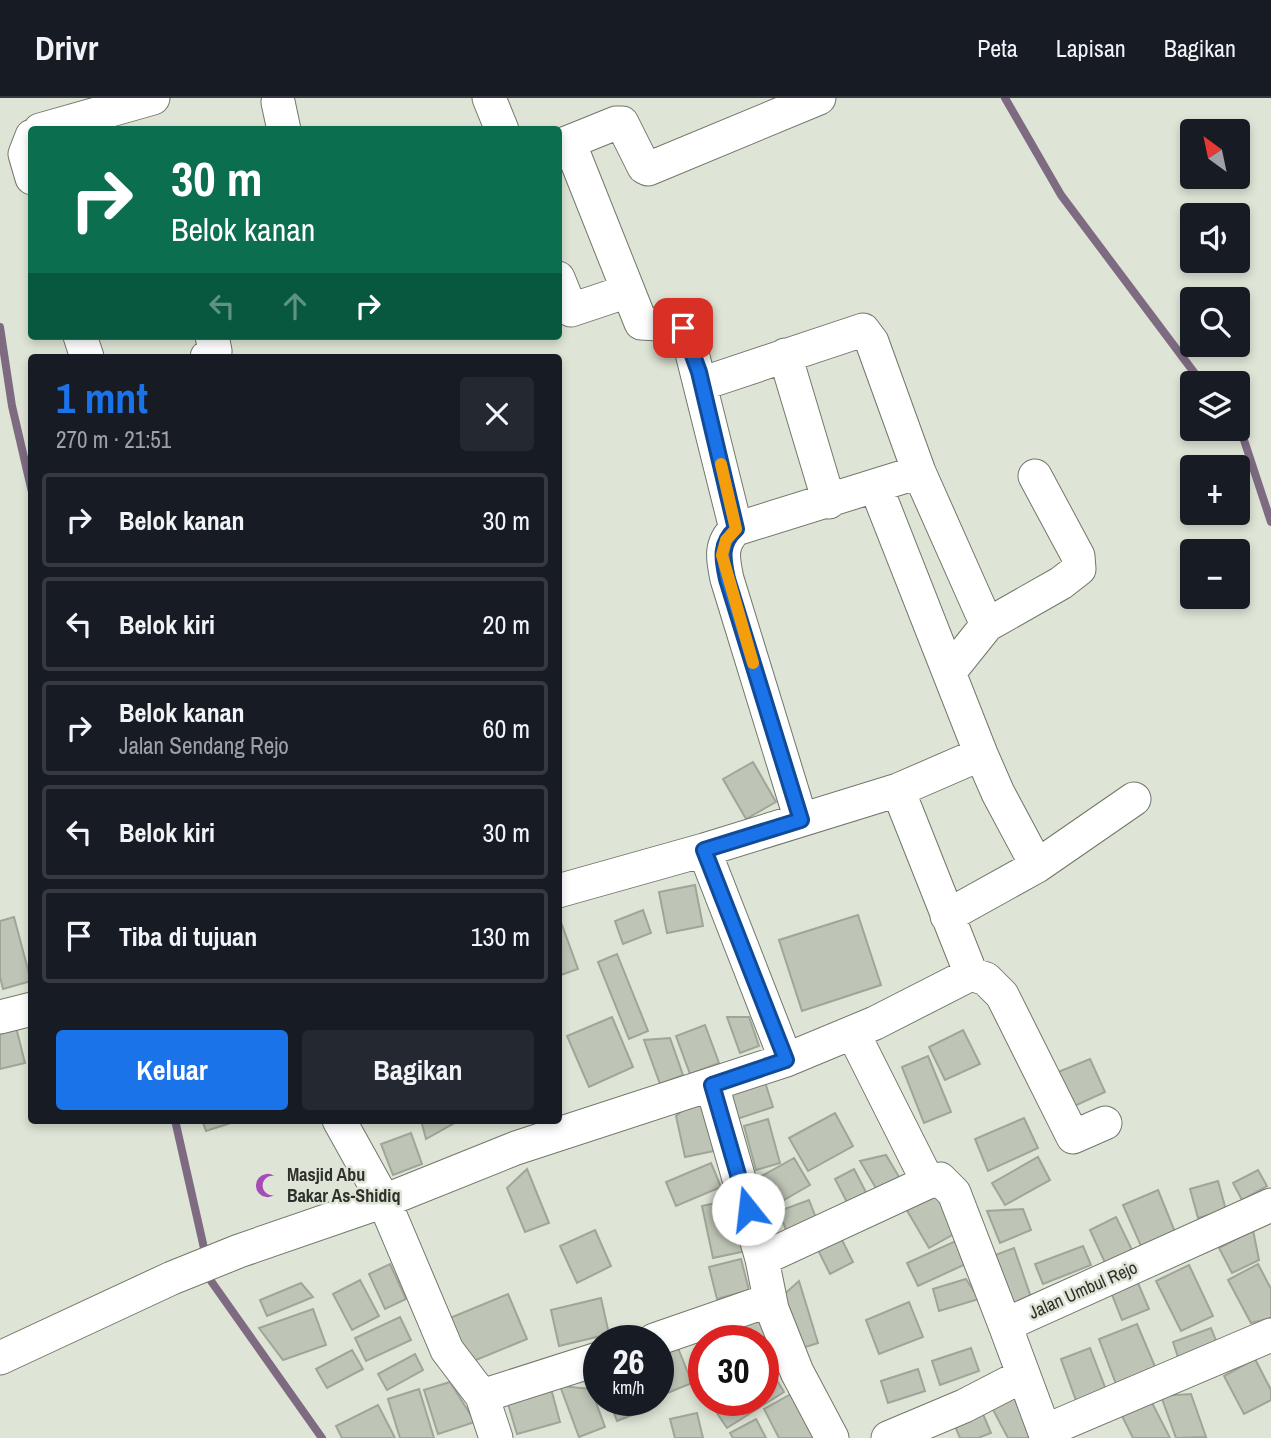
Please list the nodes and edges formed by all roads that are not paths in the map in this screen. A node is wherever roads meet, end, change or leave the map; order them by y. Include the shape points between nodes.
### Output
1 (151, 98) edge
2 (489, 98) edge
3 (819, 98) edge
4 (85, 126) edge
5 (500, 126) edge
6 (564, 144) edge
7 (562, 288) edge
8 (628, 291) junction
9 (785, 355) junction
10 (701, 384) junction
11 (919, 472) junction
12 (1035, 476) dead end
13 (876, 487) junction
14 (829, 502) junction
15 (736, 529) junction
16 (988, 625) junction
17 (951, 670) junction
18 (981, 754) junction
19 (898, 790) junction
20 (1135, 799) dead end
21 (801, 820) junction
22 (704, 850) junction
23 (1037, 866) junction
24 (562, 890) edge
25 (947, 916) junction
26 (971, 974) junction
27 (28, 1010) edge
28 (0, 1017) edge
29 (853, 1033) junction
30 (786, 1060) junction
31 (712, 1085) junction
32 (1105, 1123) dead end
33 (341, 1124) edge
34 (928, 1182) junction
35 (384, 1201) junction
36 (1271, 1205) edge
37 (762, 1259) junction
38 (770, 1300) junction
39 (1005, 1325) junction
40 (674, 1333) edge
41 (1271, 1335) edge
42 (0, 1357) edge
43 (583, 1364) edge
44 (1022, 1376) junction
45 (482, 1396) junction
46 (1046, 1435) edge
47 (496, 1438) edge
48 (832, 1438) edge
49 (888, 1438) edge

1 - 4 street
2 - 5 street
3 - 6 street via 648,169 622,123
6 - 8 street
7 - 8 street via 571,310
8 - 10 street via 641,323 683,328
9 - 10 street
9 - 11 street via 858,330 866,332
9 - 14 street
10 - 15 street
11 - 13 street
11 - 16 street
12 - 16 street via 1080,566 1061,583
13 - 14 street
13 - 17 street
14 - 15 street
15 - 21 street via 726,540 722,555 727,579
16 - 17 street
17 - 18 street
18 - 19 street
18 - 23 street
19 - 21 street
19 - 25 street
20 - 23 street
21 - 22 street
22 - 24 street
22 - 30 street
23 - 25 street
25 - 26 street
26 - 29 street
26 - 32 street via 986,979 1002,995 1073,1137
27 - 28 street
29 - 30 street
29 - 34 street
30 - 31 street
31 - 35 street via 516,1148
31 - 37 street
33 - 35 street
34 - 37 street
34 - 39 street via 940,1179 954,1193
35 - 42 street via 172,1278
35 - 45 street via 447,1350
36 - 39 street, Jalan Umbul Rejo
37 - 38 street
38 - 40 street
38 - 48 street via 797,1372
39 - 44 street
41 - 46 street
43 - 45 street
44 - 46 street
44 - 49 street
45 - 47 street

